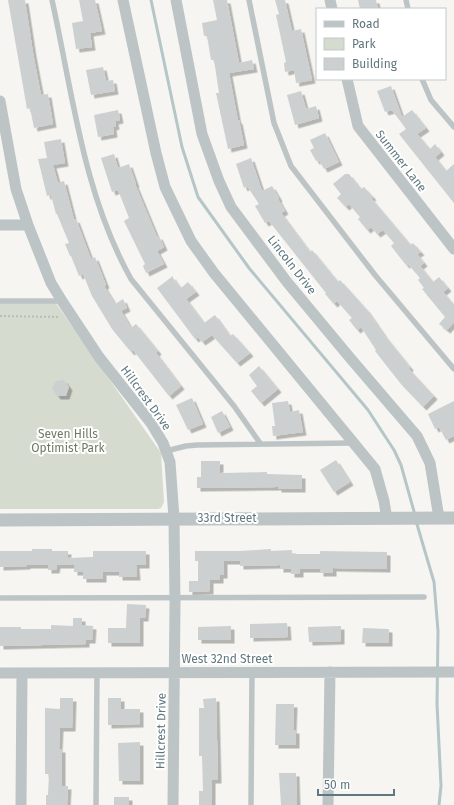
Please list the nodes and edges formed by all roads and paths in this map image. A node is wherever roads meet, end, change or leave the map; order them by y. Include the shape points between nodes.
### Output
1 (52, 0) edge
2 (123, 0) edge
3 (176, 0) edge
4 (249, 0) edge
5 (348, 80) edge
6 (422, 80) edge
7 (0, 101) edge
8 (454, 128) edge
9 (0, 225) edge
10 (28, 225) junction
11 (454, 249) edge
12 (0, 301) edge
13 (62, 301) junction
14 (0, 316) edge
15 (60, 317) dead end
16 (454, 369) edge
17 (260, 443) junction
18 (354, 443) junction
19 (166, 452) junction
20 (174, 518) junction
21 (434, 518) junction
22 (454, 518) edge
23 (387, 519) junction
24 (0, 520) edge
25 (424, 597) dead end
26 (0, 598) edge
27 (175, 598) junction
28 (97, 672) junction
29 (175, 672) junction
30 (252, 672) junction
31 (330, 672) junction
32 (452, 672) edge
33 (0, 673) edge
34 (22, 673) junction
35 (21, 805) edge
36 (96, 805) edge
37 (173, 805) edge
38 (250, 805) edge
39 (328, 805) edge

1 - 17 lane via 89,176 120,259 131,279
2 - 18 street via 165,187 191,241 214,273
3 - 21 street, Lincoln Drive via 202,134 231,207 287,282 416,436 430,463
4 - 16 lane via 274,123 291,166 375,275
5 - 11 street, Summer Lane via 358,126
6 - 8 lane via 431,100
7 - 10 street, Hillcrest Drive via 16,188
9 - 10 street
10 - 13 street, Hillcrest Drive via 51,283
12 - 13 lane
13 - 19 street, Hillcrest Drive via 99,357 151,423
14 - 15 path
17 - 18 lane
17 - 19 lane via 186,446
18 - 23 street via 375,469
19 - 20 street, Hillcrest Drive via 170,462
20 - 23 street, 33rd Street
20 - 24 street, 33rd Street
20 - 27 street, Hillcrest Drive
21 - 22 street, 33rd Street
21 - 23 street, 33rd Street
25 - 27 lane
26 - 27 lane
27 - 29 street, Hillcrest Drive
28 - 29 street, West 32nd Street
28 - 34 street, West 32nd Street
28 - 36 lane
29 - 30 street, West 32nd Street
29 - 37 street, Hillcrest Drive
30 - 31 street, West 32nd Street
30 - 38 lane
31 - 32 street, West 32nd Street
31 - 39 street
33 - 34 street, West 32nd Street
34 - 35 street

